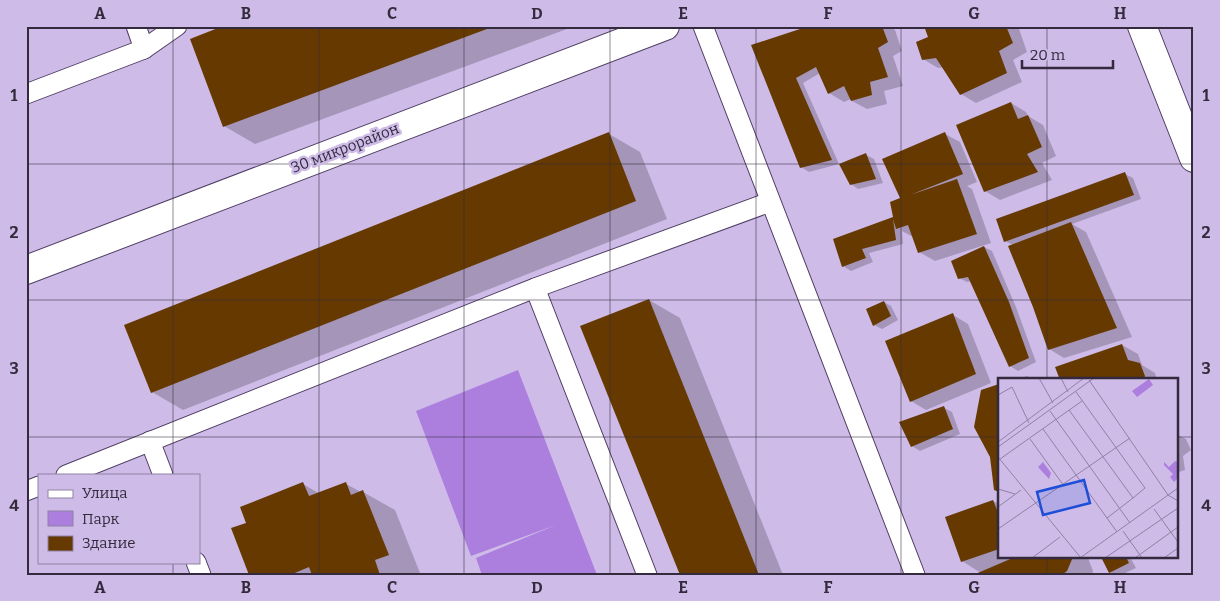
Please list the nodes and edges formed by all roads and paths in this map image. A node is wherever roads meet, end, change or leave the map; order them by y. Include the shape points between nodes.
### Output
1 (136, 26) edge
2 (177, 26) edge
3 (665, 26) edge
4 (703, 26) edge
5 (1142, 26) edge
6 (144, 49) junction
7 (26, 94) edge
8 (1194, 158) edge
9 (770, 202) junction
10 (26, 270) edge
11 (535, 288) junction
12 (150, 441) junction
13 (68, 474) edge
14 (163, 474) edge
15 (38, 486) edge
16 (26, 491) edge
17 (646, 575) edge
18 (915, 575) edge

1 - 6 lane
2 - 6 lane
3 - 10 street, 30 микрорайон
4 - 9 lane
5 - 8 street
6 - 7 lane
9 - 11 lane
9 - 18 lane
11 - 12 lane
11 - 17 lane
12 - 13 lane
12 - 14 lane
15 - 16 lane

